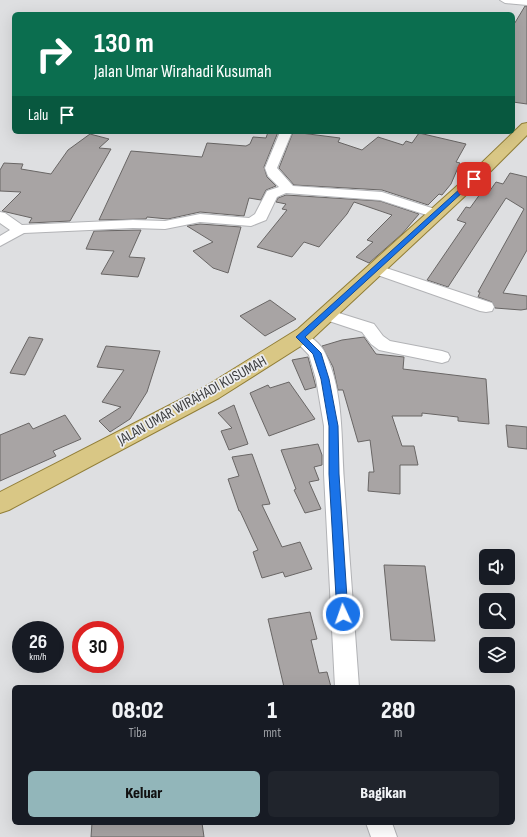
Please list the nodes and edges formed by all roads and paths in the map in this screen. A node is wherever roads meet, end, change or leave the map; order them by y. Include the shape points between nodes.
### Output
1 (505, 0) edge
2 (527, 2) edge
3 (527, 127) edge
4 (285, 134) edge
5 (289, 189) junction
6 (436, 214) junction
7 (0, 216) edge
8 (19, 230) junction
9 (0, 242) edge
10 (374, 269) junction
11 (486, 307) dead end
12 (326, 314) junction
13 (300, 337) junction
14 (442, 357) dead end
15 (0, 503) edge
16 (347, 685) edge
17 (380, 825) edge
18 (384, 837) edge

1 - 2 street
3 - 6 main road, JALAN UMAR WIRAHADI KUSUMAH
4 - 5 street via 272,168 273,173
5 - 6 street via 382,196
5 - 8 street via 272,194 261,217 251,222 200,218 165,225 133,224
6 - 10 main road, JALAN UMAR WIRAHADI KUSUMAH
7 - 8 street
8 - 9 street
10 - 11 street
10 - 12 main road, JALAN UMAR WIRAHADI KUSUMAH
12 - 13 main road, JALAN UMAR WIRAHADI KUSUMAH
12 - 14 street via 368,328 385,346
13 - 15 main road, JALAN UMAR WIRAHADI KUSUMAH via 211,393
13 - 16 street via 317,353 325,379 333,426
17 - 18 street

